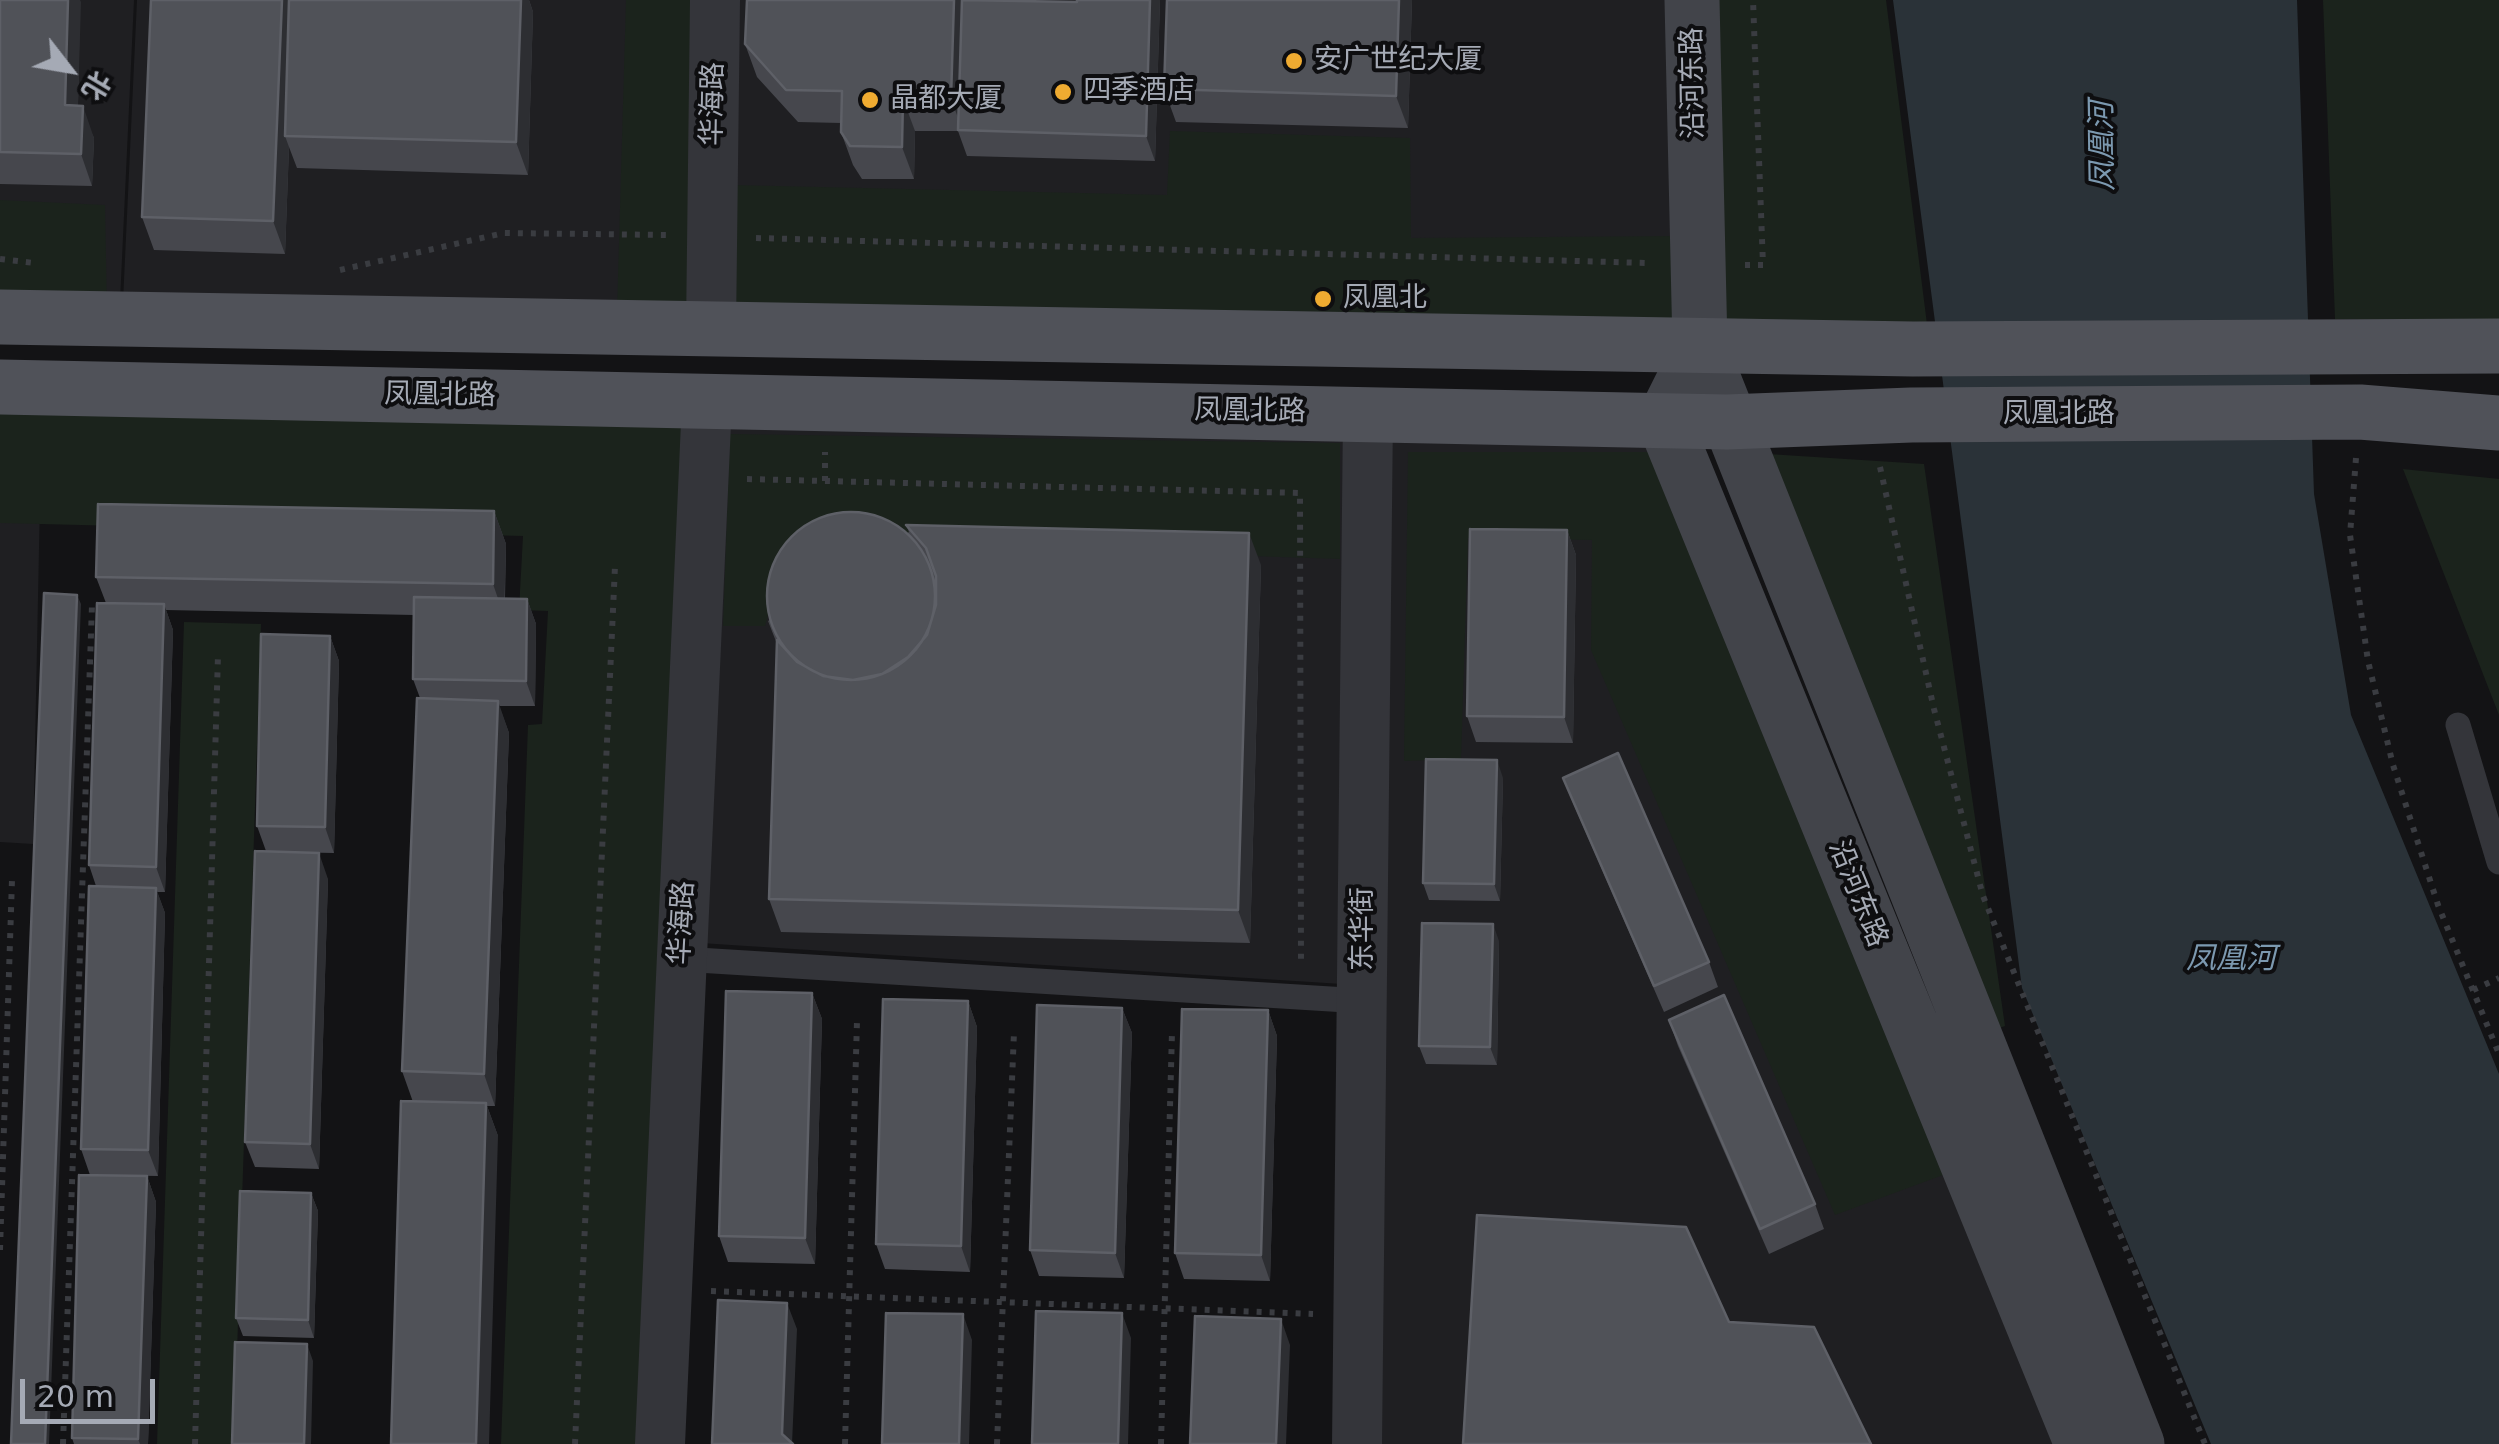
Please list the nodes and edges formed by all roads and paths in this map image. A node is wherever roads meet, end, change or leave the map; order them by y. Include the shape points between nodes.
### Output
1 (715, 0) edge
2 (1692, 0) edge
3 (1753, 0) edge
4 (712, 236) junction
5 (0, 260) edge
6 (1698, 264) junction
7 (52, 266) dead end
8 (323, 274) dead end
9 (0, 316) edge
10 (712, 329) junction
11 (1700, 346) junction
12 (2499, 346) edge
13 (0, 387) edge
14 (707, 401) junction
15 (2342, 413) junction
16 (1368, 414) junction
17 (1890, 416) junction
18 (1664, 420) junction
19 (1727, 422) junction
20 (2499, 423) edge
21 (704, 478) junction
22 (615, 566) dead end
23 (92, 606) edge
24 (218, 656) dead end
25 (2458, 725) dead end
26 (2499, 862) edge
27 (12, 880) dead end
28 (681, 959) junction
29 (2499, 978) edge
30 (2473, 990) junction
31 (1301, 998) junction
32 (1363, 1001) junction
33 (857, 1021) dead end
34 (1014, 1032) dead end
35 (1172, 1032) dead end
36 (2499, 1054) edge
37 (0, 1250) edge
38 (667, 1290) junction
39 (851, 1296) junction
40 (1003, 1302) junction
41 (1166, 1308) junction
42 (1359, 1316) junction
43 (63, 1444) edge
44 (195, 1444) edge
45 (574, 1444) edge
46 (660, 1444) edge
47 (845, 1444) edge
48 (997, 1444) edge
49 (1161, 1444) edge
50 (1357, 1444) edge
51 (2082, 1444) edge
52 (2137, 1444) edge
53 (2205, 1444) edge

1 - 4 street, 华海路
2 - 6 street, 沿河东路
3 - 6 path via 1763,265
4 - 6 path
4 - 8 path via 504,232
4 - 10 street, 华海路
5 - 7 path
6 - 11 street, 沿河东路
9 - 10 main road
10 - 11 main road
11 - 12 main road
11 - 18 street, 沿河东路
11 - 19 street, 沿河东路
13 - 14 main road, 凤凰北路
14 - 16 main road, 凤凰北路
14 - 21 street, 华海路
15 - 17 main road, 凤凰北路
15 - 20 main road, 凤凰北路
15 - 30 path via 2368,662 2393,765
16 - 18 main road, 凤凰北路
16 - 32 street, 东华街
17 - 19 main road, 凤凰北路
17 - 53 path via 1934,709 1983,896
18 - 19 main road, 凤凰北路
18 - 51 street, 沿河东路
19 - 52 street, 沿河东路
21 - 28 street, 华海路
21 - 31 path via 1300,493
22 - 45 path
23 - 43 path
24 - 44 path
25 - 26 lane
27 - 37 path
28 - 31 lane
28 - 38 street, 华海路
29 - 30 path
30 - 36 path
31 - 32 lane
32 - 42 street, 东华街
33 - 39 path
34 - 40 path
35 - 41 path
38 - 39 path
38 - 46 street, 华海路
39 - 40 path
39 - 47 path
40 - 41 path
40 - 48 path
41 - 42 path
41 - 49 path
42 - 50 street, 东华街

